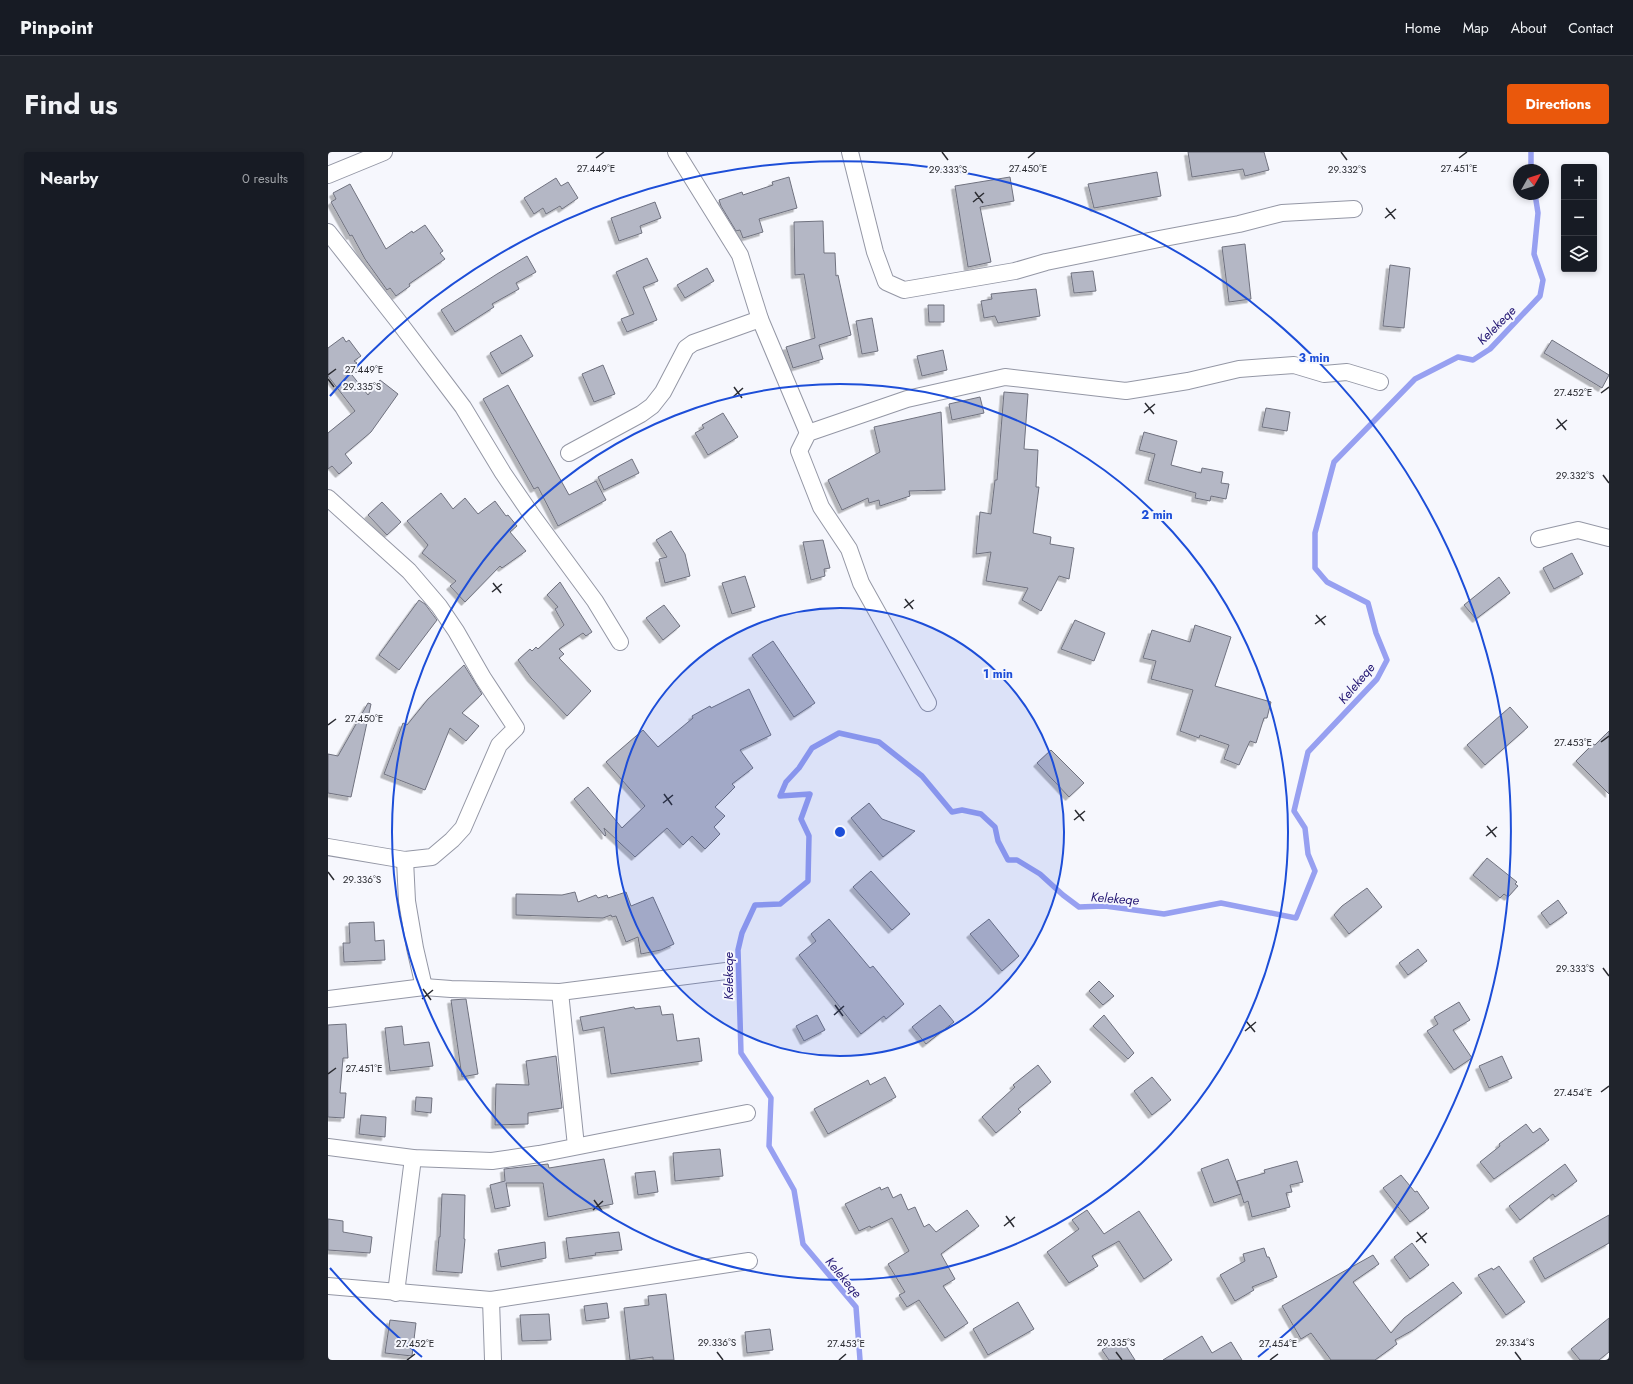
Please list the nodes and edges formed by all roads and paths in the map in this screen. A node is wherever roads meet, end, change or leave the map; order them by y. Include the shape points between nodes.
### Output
1 (384, 152) edge
2 (676, 152) edge
3 (850, 152) edge
4 (328, 175) edge
5 (1354, 209) dead end
6 (328, 232) edge
7 (760, 319) junction
8 (1380, 382) dead end
9 (808, 433) junction
10 (570, 453) dead end
11 (328, 498) edge
12 (1609, 538) edge
13 (1539, 539) dead end
14 (620, 642) dead end
15 (928, 703) dead end
16 (328, 847) edge
17 (404, 860) junction
18 (726, 971) dead end
19 (424, 987) junction
20 (560, 992) junction
21 (328, 999) edge
22 (747, 1113) dead end
23 (576, 1146) junction
24 (328, 1147) edge
25 (413, 1158) junction
26 (749, 1261) dead end
27 (328, 1286) edge
28 (396, 1293) junction
29 (491, 1300) junction
30 (493, 1360) edge

1 - 4 street
2 - 7 street via 740,255
3 - 5 street via 875,252 886,282 904,290 1015,271 1046,262 1239,224 1282,213
6 - 14 street via 463,407 527,509 595,601
7 - 9 street
7 - 10 street via 693,343 686,348 663,392 652,406
8 - 9 street via 1347,372 1324,374 1294,365 1239,369 1126,391 1005,377 907,399
9 - 15 street via 799,451 821,507 848,549 861,583
11 - 17 street via 409,571 439,606 516,728 499,746 463,828 432,857
12 - 13 street via 1578,530
16 - 17 street
17 - 19 street via 407,901
18 - 20 street
19 - 20 street
19 - 21 street
20 - 23 street
22 - 23 street
23 - 25 street via 492,1161
24 - 25 street
25 - 28 street
26 - 29 street
27 - 28 street
28 - 29 street
29 - 30 street

